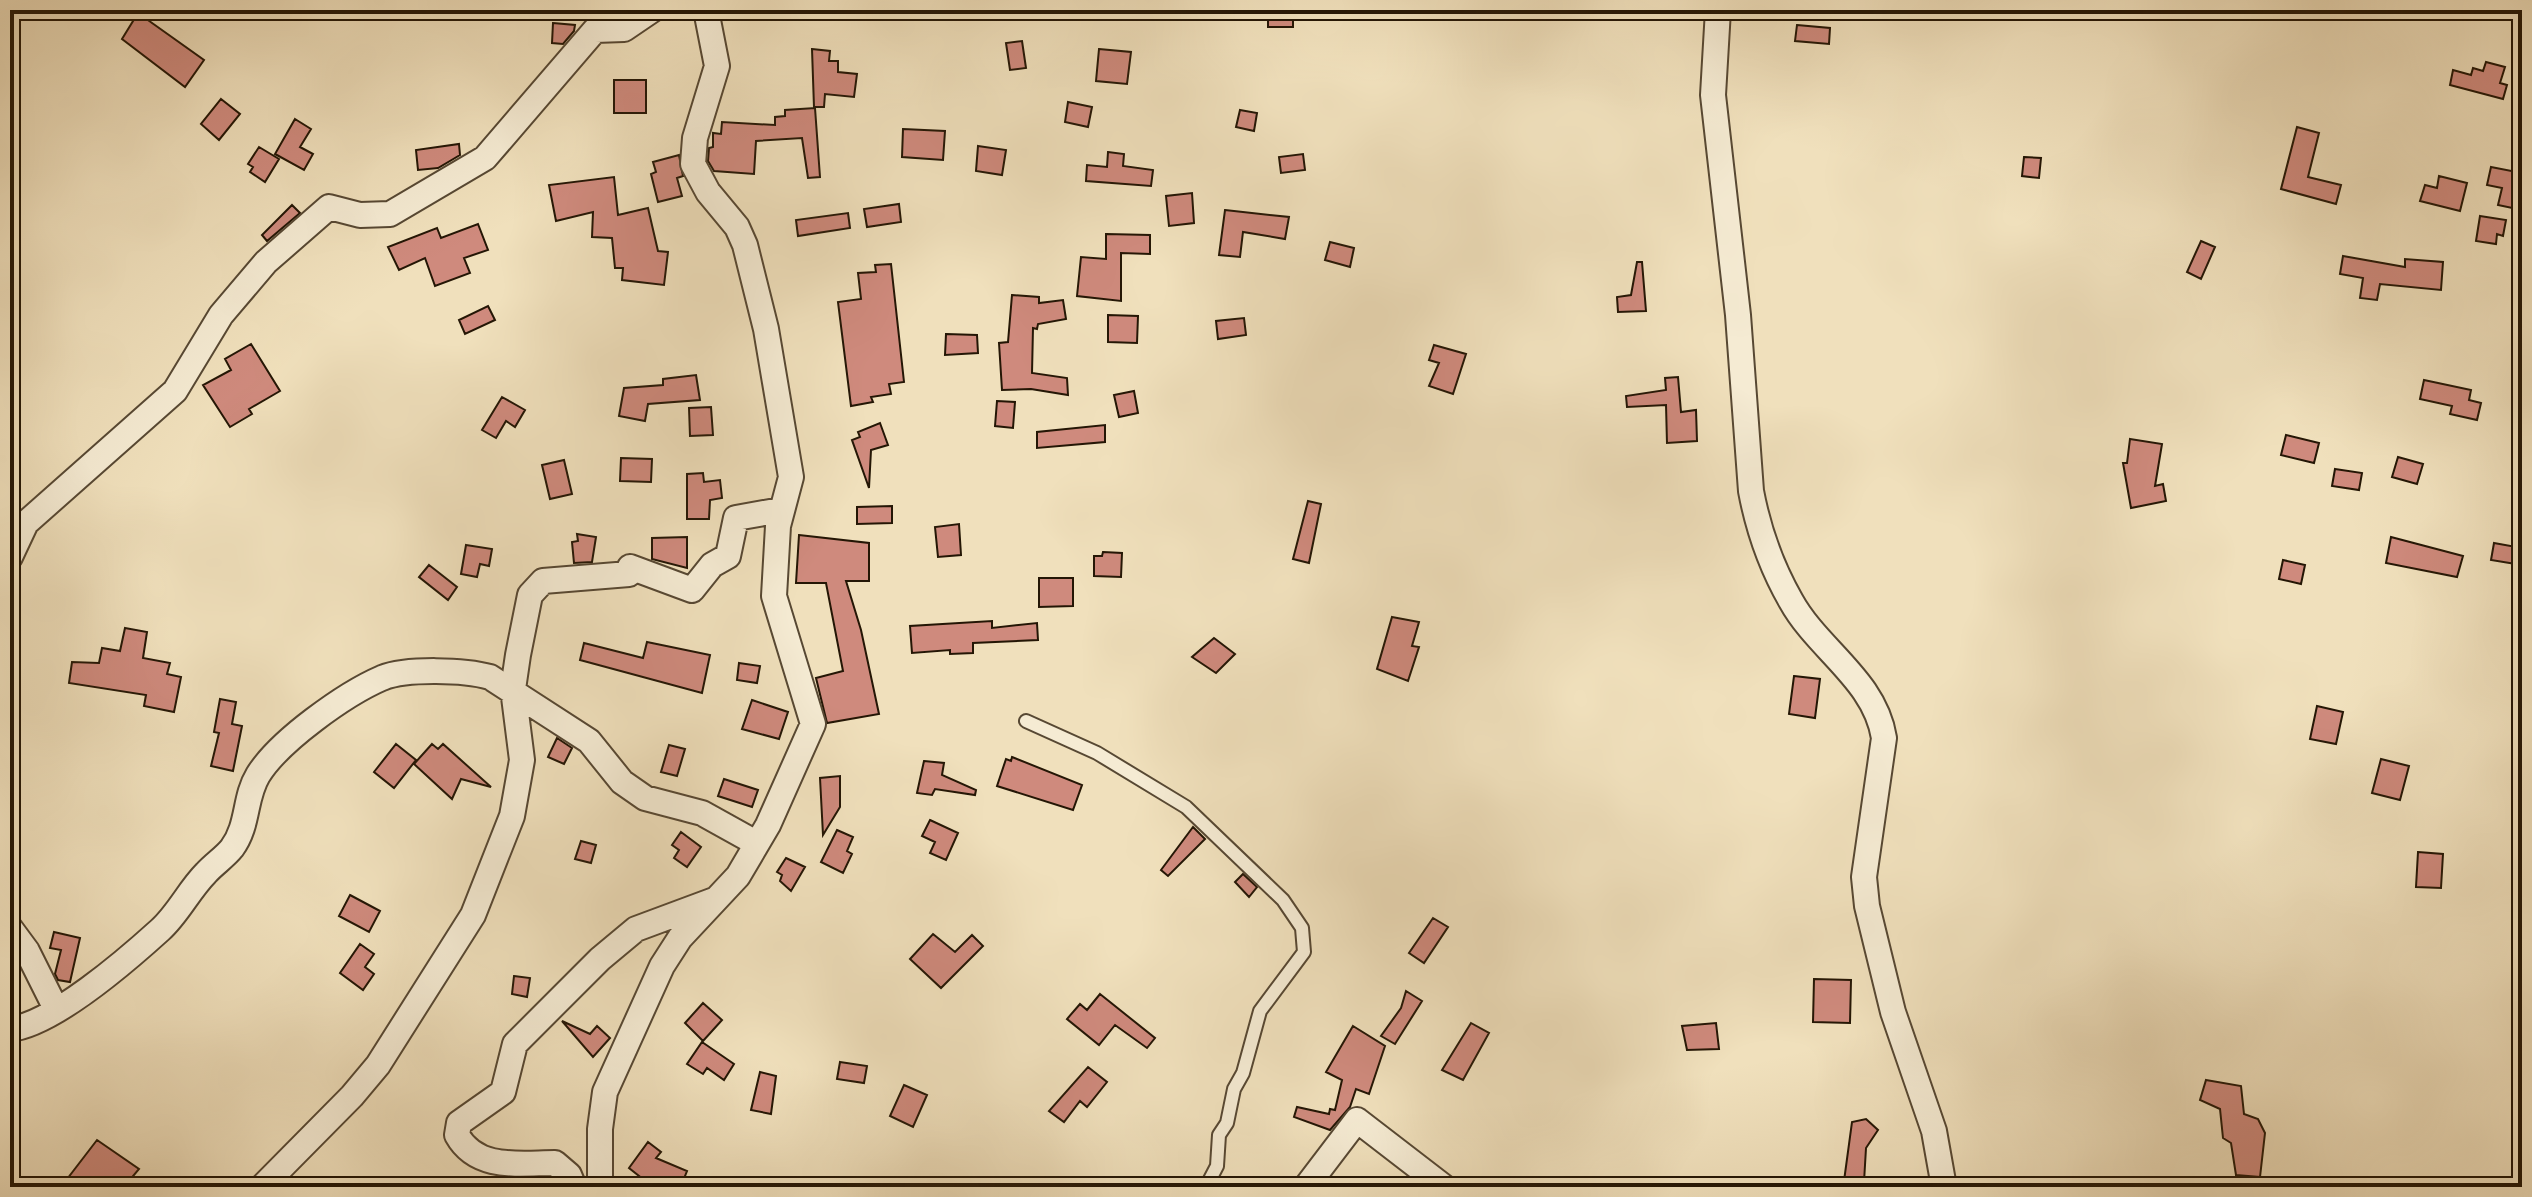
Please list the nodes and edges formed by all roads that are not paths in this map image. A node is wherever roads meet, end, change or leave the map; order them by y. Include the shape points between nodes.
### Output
1 (652, 10) edge
2 (706, 10) edge
3 (1718, 10) edge
4 (781, 510) junction
5 (10, 557) edge
6 (513, 689) junction
7 (1026, 721) dead end
8 (756, 843) junction
9 (720, 898) junction
10 (10, 928) edge
11 (56, 1009) junction
12 (10, 1029) edge
13 (262, 1187) edge
14 (574, 1187) edge
15 (600, 1187) edge
16 (1206, 1187) edge
17 (1306, 1187) edge
18 (1444, 1187) edge
19 (1944, 1187) edge

1 - 5 street via 624,29 595,30 485,158 390,214 360,215 329,207 266,262 221,315 175,391 26,523
2 - 4 street via 717,66 695,138 693,164 745,245 766,329 789,465
3 - 19 street via 1713,95 1751,491 1791,602 1856,678 1883,726 1864,877 1867,906 1893,1012 1934,1131
4 - 6 street via 736,518 728,556 712,565 692,590 630,567 629,574 543,581 530,595
4 - 8 street via 774,596 813,724
6 - 8 street via 589,741 622,782 645,798 702,813
6 - 11 street via 472,672 398,674 338,705 261,770 249,789 236,842 161,929 75,1000
6 - 13 street via 522,760 512,816 473,915 378,1065
7 - 16 lane via 1097,753 1186,807 1283,900 1302,928 1304,952 1260,1011 1219,1135 1217,1166
8 - 9 street
9 - 14 street via 636,929 612,949 515,1044 503,1092 459,1123 457,1135 470,1152 503,1164 555,1163
9 - 15 street via 680,938 662,966 605,1092
10 - 11 street
11 - 12 street
17 - 18 street via 1357,1120

